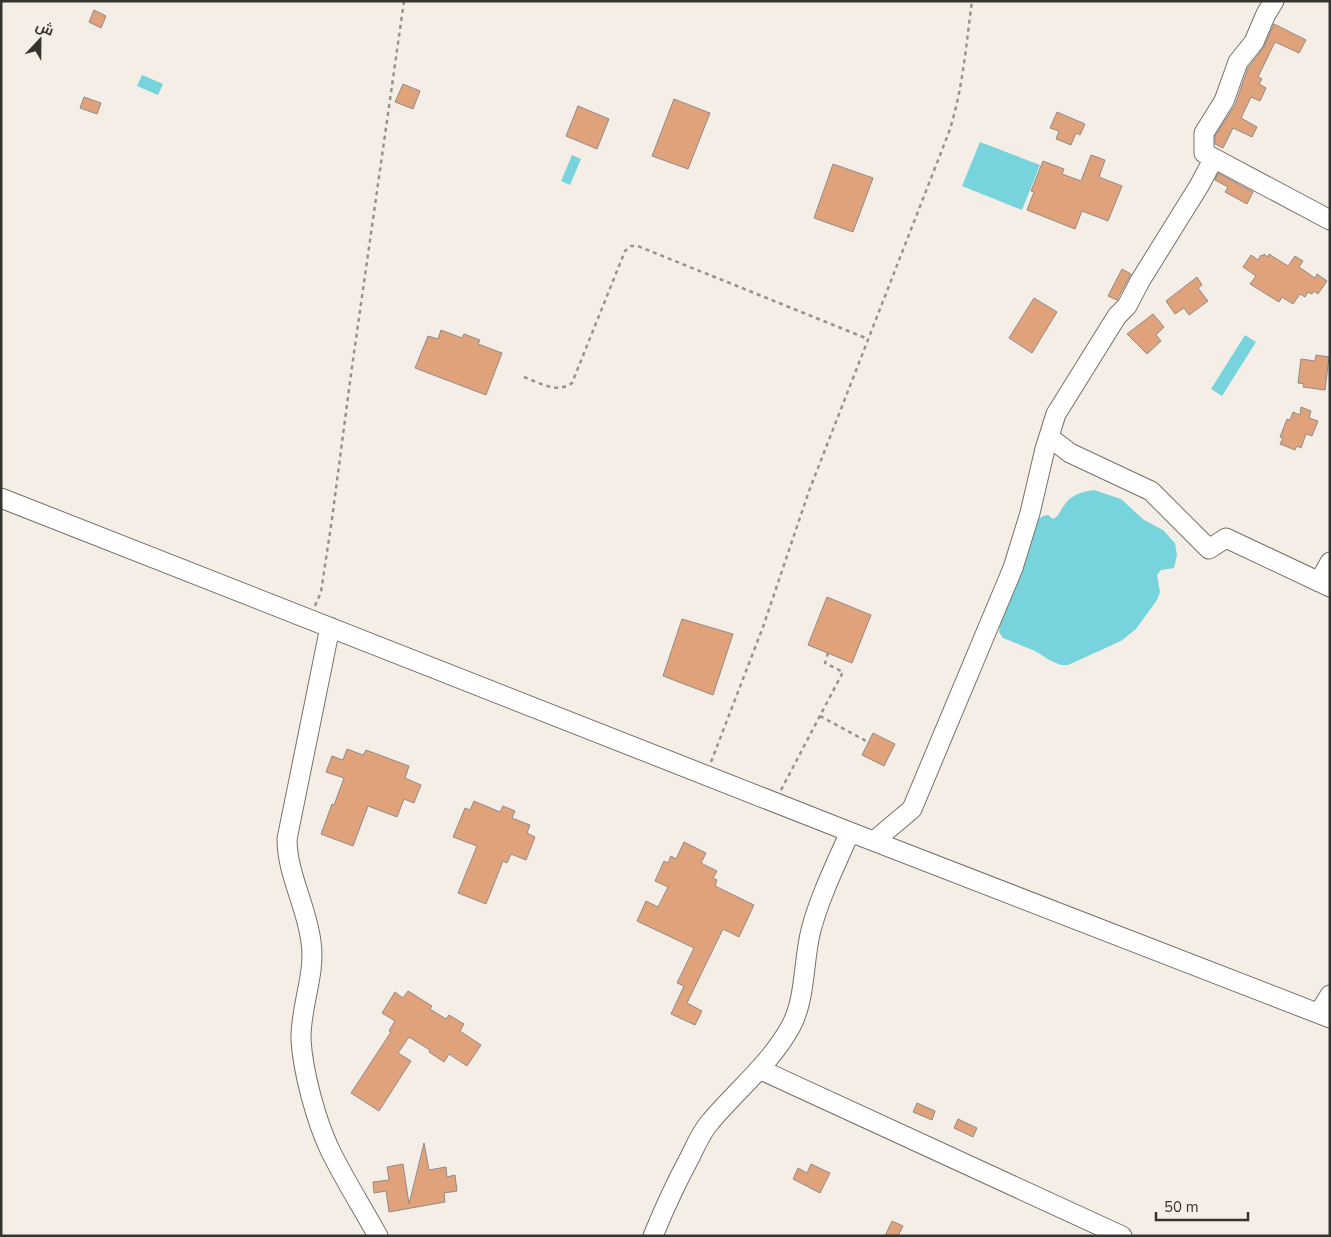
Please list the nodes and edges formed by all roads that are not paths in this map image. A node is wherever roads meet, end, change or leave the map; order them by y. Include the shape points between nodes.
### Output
1 (1274, 1) edge
2 (1214, 158) junction
3 (1330, 220) edge
4 (1048, 437) junction
5 (1, 498) edge
6 (1330, 562) edge
7 (1324, 584) edge
8 (330, 627) junction
9 (850, 832) junction
10 (874, 841) junction
11 (1330, 994) edge
12 (1324, 1015) edge
13 (759, 1069) junction
14 (378, 1236) edge
15 (653, 1236) edge
16 (1122, 1236) edge

1 - 2 street via 1254,42 1238,62 1224,101 1204,133 1204,153
2 - 3 street
2 - 4 street via 1127,306 1116,316 1056,414
4 - 7 street via 1070,453 1151,491 1209,549 1226,538
4 - 10 street via 1013,568 912,809
5 - 8 street
6 - 7 street
8 - 9 street
8 - 14 street via 287,839 287,851 311,943 312,958 301,1039 309,1085 330,1149
9 - 10 street
9 - 13 street via 813,923 795,1018
10 - 12 street
11 - 12 street
13 - 15 street via 702,1133
13 - 16 street

